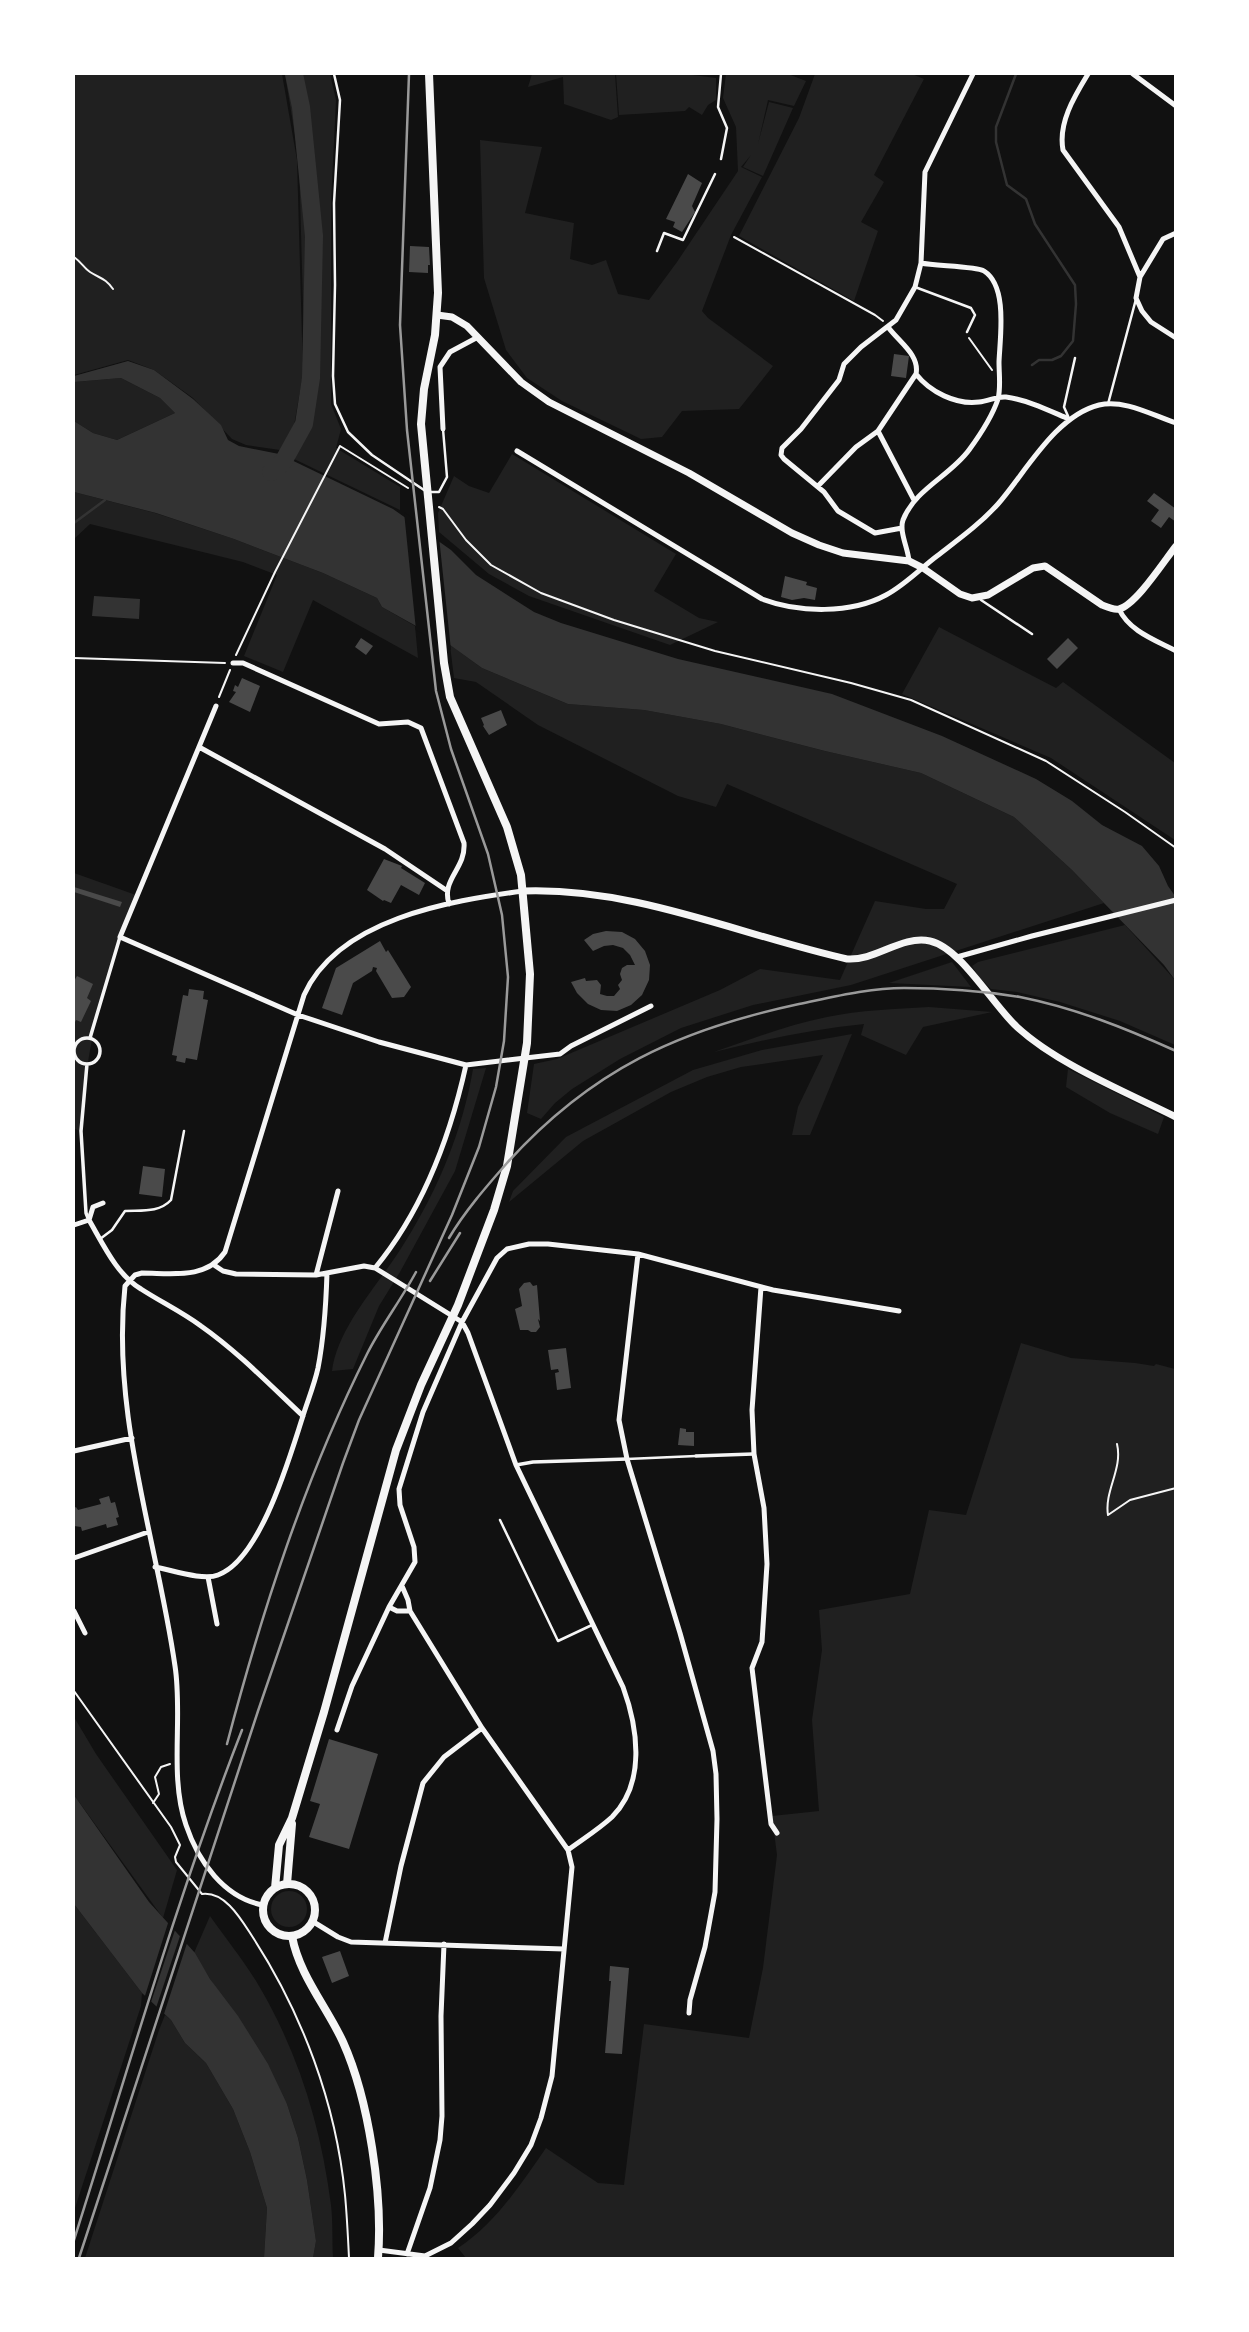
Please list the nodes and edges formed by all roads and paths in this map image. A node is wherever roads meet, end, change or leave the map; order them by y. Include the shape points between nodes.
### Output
1 (334, 74) edge
2 (429, 74) edge
3 (721, 74) edge
4 (973, 74) edge
5 (1088, 74) edge
6 (1133, 74) edge
7 (1175, 106) edge
8 (721, 158) dead end
9 (715, 174) dead end
10 (1175, 233) edge
11 (734, 237) dead end
12 (657, 251) dead end
13 (74, 257) edge
14 (921, 263) junction
15 (1140, 277) junction
16 (915, 287) junction
17 (113, 289) dead end
18 (1136, 298) junction
19 (437, 315) junction
20 (875, 315) dead end
21 (888, 327) junction
22 (967, 332) dead end
23 (478, 337) junction
24 (1175, 338) edge
25 (970, 339) dead end
26 (1075, 358) dead end
27 (991, 369) dead end
28 (916, 374) junction
29 (999, 397) junction
30 (1108, 404) junction
31 (1069, 419) junction
32 (1175, 423) edge
33 (443, 429) joint
34 (878, 430) junction
35 (517, 451) dead end
36 (390, 477) dead end
37 (818, 486) junction
38 (914, 500) junction
39 (443, 509) dead end
40 (902, 528) junction
41 (1175, 546) edge
42 (909, 561) junction
43 (923, 568) junction
44 (978, 598) junction
45 (1119, 609) junction
46 (1032, 634) dead end
47 (240, 647) dead end
48 (1175, 651) edge
49 (74, 658) edge
50 (233, 663) junction
51 (216, 706) joint
52 (199, 747) junction
53 (1175, 848) edge
54 (446, 890) junction
55 (523, 891) junction
56 (1175, 900) edge
57 (449, 904) junction
58 (120, 937) junction
59 (957, 957) junction
60 (651, 1006) dead end
61 (298, 1014) junction
62 (90, 1038) junction
63 (86, 1064) junction
64 (466, 1065) junction
65 (1175, 1117) edge
66 (184, 1131) dead end
67 (338, 1191) dead end
68 (103, 1203) dead end
69 (89, 1220) junction
70 (74, 1225) edge
71 (100, 1239) junction
72 (638, 1254) junction
73 (214, 1265) junction
74 (375, 1268) junction
75 (327, 1273) junction
76 (316, 1275) junction
77 (129, 1280) junction
78 (761, 1287) junction
79 (899, 1311) dead end
80 (460, 1320) junction
81 (303, 1416) junction
82 (132, 1438) junction
83 (1117, 1444) dead end
84 (74, 1451) edge
85 (754, 1454) junction
86 (696, 1456) joint
87 (627, 1459) junction
88 (516, 1465) junction
89 (1175, 1488) edge
90 (500, 1520) dead end
91 (148, 1532) junction
92 (74, 1558) edge
93 (155, 1567) junction
94 (208, 1577) junction
95 (402, 1586) junction
96 (389, 1607) junction
97 (74, 1611) edge
98 (410, 1611) junction
99 (217, 1623) dead end
100 (592, 1626) junction
101 (85, 1633) dead end
102 (74, 1691) edge
103 (482, 1728) junction
104 (337, 1730) dead end
105 (178, 1761) junction
106 (153, 1803) junction
107 (292, 1818) junction
108 (777, 1833) dead end
109 (568, 1850) junction
110 (287, 1884) junction
111 (275, 1888) junction
112 (263, 1905) junction
113 (312, 1921) junction
114 (292, 1936) junction
115 (385, 1943) junction
116 (444, 1944) junction
117 (564, 1948) junction
118 (689, 2013) dead end
119 (379, 2254) edge
120 (407, 2255) junction
121 (349, 2259) edge

1 - 33 lane via 341,100 334,203 335,404 348,432 372,455 427,492 439,492 447,477
2 - 19 main road
3 - 8 lane via 719,111 727,128
4 - 14 street via 925,172
5 - 15 street via 1064,121 1063,150 1119,227
6 - 7 street
9 - 12 lane via 683,240 664,233
10 - 15 street via 1163,239
11 - 20 path
13 - 17 path
14 - 16 street
14 - 29 street via 975,267 992,278 1001,309
15 - 18 street
16 - 21 street
16 - 22 lane via 971,308 975,315
18 - 24 street via 1151,321
18 - 30 lane
19 - 23 main road via 458,320
19 - 55 main road via 421,424 444,663 450,697 507,827
21 - 28 street via 912,355
21 - 37 street via 844,364 839,380 782,448 780,455
23 - 33 street via 450,352 440,367
23 - 42 main road via 522,382 549,401 689,473 792,533 843,553
25 - 27 path
26 - 31 lane via 1064,407
28 - 29 street via 928,387 959,401
28 - 34 street
29 - 31 street
29 - 38 street via 967,453
30 - 31 street
30 - 32 street via 1132,407
31 - 43 street via 998,504
34 - 37 street
34 - 38 street
35 - 43 street via 779,606 866,604
36 - 47 path via 340,446
37 - 40 street via 838,512 872,532
38 - 40 street
39 - 53 path via 491,565 541,593 715,652 911,700 1046,761
40 - 42 street
41 - 45 main road via 1134,599
42 - 43 main road
43 - 44 main road via 960,594
44 - 45 main road via 1045,566 1102,605
44 - 46 lane
45 - 48 street via 1124,620
49 - 50 path
50 - 51 path
50 - 54 street via 243,663 379,724 408,722 421,728 464,843 463,858
51 - 52 street
52 - 54 street via 385,849
52 - 58 street
54 - 57 street
55 - 57 street
55 - 59 main road via 629,901 847,959 921,940 938,944
55 - 107 main road via 530,1006 507,1166 477,1259 396,1450
56 - 59 street
57 - 61 street via 396,919 328,958 314,976
58 - 61 street
58 - 62 street
59 - 65 main road via 999,1009 1031,1039
60 - 64 street via 559,1054
61 - 64 street
61 - 73 street via 225,1252
62 - 63 street via 98,1043 100,1053 96,1061
62 - 63 street via 79,1040 74,1047 78,1060
63 - 69 street via 81,1131
64 - 74 street via 456,1111 430,1179 394,1244
66 - 71 lane via 171,1200 156,1209 124,1211
67 - 76 street
68 - 69 street via 93,1207
69 - 70 street
69 - 71 street
71 - 77 street
72 - 78 street
72 - 80 street via 548,1244 507,1249
72 - 87 street via 619,1420
73 - 76 street via 236,1274
73 - 77 street via 189,1273 142,1273
74 - 75 street
74 - 80 street
75 - 76 street
75 - 81 street via 317,1370
77 - 81 street via 202,1326
77 - 82 street via 124,1297 124,1371
78 - 79 street
78 - 85 street via 752,1410
80 - 88 street
80 - 95 street via 423,1412 399,1489 415,1562
81 - 94 street via 285,1474 251,1543 233,1566
82 - 84 street
82 - 91 street
83 - 89 path via 1117,1472 1108,1515 1130,1500
85 - 86 street
85 - 108 street via 764,1508 767,1564 762,1642 752,1668 771,1824
86 - 87 lane
87 - 88 street
87 - 118 street via 713,1751 715,1892
88 - 100 street
90 - 100 lane via 558,1641
91 - 92 street
91 - 93 street
93 - 94 street
93 - 105 street via 178,1688
94 - 99 street
95 - 96 street
95 - 98 street
96 - 98 street
96 - 104 street
97 - 101 street
98 - 103 street
100 - 109 street via 623,1687 634,1726 633,1779 612,1817
102 - 106 path
103 - 109 street
103 - 115 street via 444,1757 423,1783
105 - 106 path via 161,1767 155,1777 159,1794
105 - 112 street via 181,1805 202,1859 227,1889
106 - 121 path via 180,1845 176,1862 202,1894 217,1895 246,1925 275,1970 302,2029 332,2119 345,2194
107 - 110 main road
107 - 111 main road via 279,1845
109 - 117 street via 572,1867
110 - 111 main road
110 - 113 main road via 310,1895 315,1908
111 - 112 main road
112 - 114 main road via 270,1928
113 - 114 main road
113 - 115 street via 346,1941
114 - 119 main road via 310,1983 344,2045 360,2091 374,2163
115 - 116 street
116 - 117 street
116 - 120 street via 440,2140 430,2188
117 - 120 street via 552,2076 531,2145 502,2189 462,2234 425,2256
119 - 120 street

